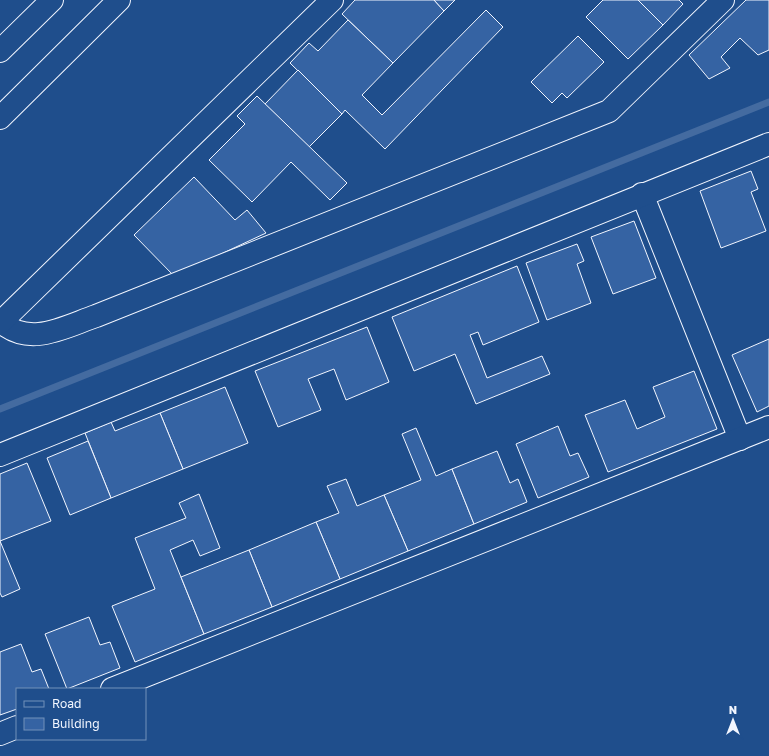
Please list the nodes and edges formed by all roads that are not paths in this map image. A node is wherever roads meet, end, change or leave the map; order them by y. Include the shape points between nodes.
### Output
1 (52, 0) edge
2 (119, 0) edge
3 (332, 0) edge
4 (723, 0) edge
5 (0, 51) edge
6 (0, 118) edge
7 (769, 144) edge
8 (642, 194) junction
9 (1, 321) edge
10 (769, 427) edge
11 (740, 439) junction
12 (0, 454) edge
13 (115, 688) edge
14 (16, 727) edge
15 (0, 734) edge

1 - 5 main road
2 - 6 main road
3 - 9 main road
4 - 9 main road via 609,111 96,316 42,335 20,333
7 - 8 main road
8 - 11 main road
8 - 12 main road
10 - 11 main road
11 - 13 main road
14 - 15 main road

